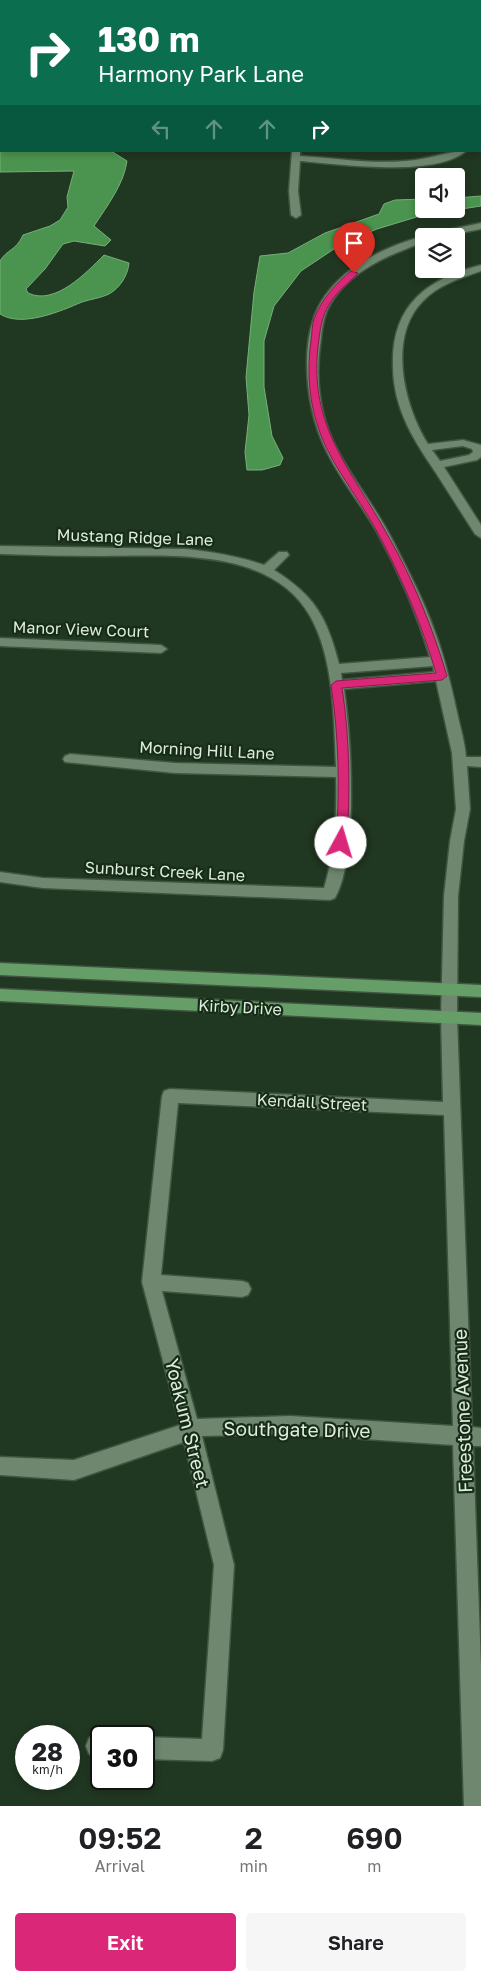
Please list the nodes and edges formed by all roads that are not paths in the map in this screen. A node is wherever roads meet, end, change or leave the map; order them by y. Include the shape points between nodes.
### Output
1 (460, 152) edge
2 (296, 155) edge
3 (296, 214) dead end
4 (481, 226) edge
5 (465, 229) edge
6 (415, 242) edge
7 (481, 268) edge
8 (425, 448) junction
9 (436, 464) junction
10 (481, 534) edge
11 (0, 550) edge
12 (283, 555) dead end
13 (267, 569) junction
14 (0, 642) edge
15 (161, 649) dead end
16 (438, 661) junction
17 (333, 669) junction
18 (442, 676) junction
19 (336, 685) junction
20 (70, 758) dead end
21 (459, 761) junction
22 (481, 762) edge
23 (343, 772) junction
24 (0, 877) edge
25 (330, 894) joint
26 (0, 970) edge
27 (450, 990) junction
28 (481, 991) edge
29 (0, 994) edge
30 (449, 1017) junction
31 (481, 1018) edge
32 (170, 1096) joint
33 (453, 1109) junction
34 (151, 1282) junction
35 (242, 1290) dead end
36 (191, 1431) junction
37 (472, 1437) edge
38 (0, 1466) edge
39 (155, 1748) edge
40 (475, 1806) edge

1 - 2 street via 425,161 385,165
2 - 3 street via 292,188
4 - 5 street
6 - 16 street, Freestone Avenue via 364,265 326,302 318,320 312,363 313,388 331,449 408,583
7 - 8 street via 428,292 410,310 400,329 400,388 409,418
8 - 9 street
8 - 9 street via 463,443 477,447 479,453 473,458
9 - 10 street
11 - 13 street, Mustang Ridge Lane via 212,554
12 - 13 street
13 - 17 street, Mustang Ridge Lane via 294,588 311,606 321,625
14 - 15 street, Manor View Court
16 - 17 street
16 - 18 street, Freestone Avenue
17 - 19 street, Mustang Ridge Lane
18 - 19 street
18 - 21 street, Freestone Avenue
19 - 23 street, Mustang Ridge Lane
20 - 23 street, Morning Hill Lane via 175,768
21 - 22 street
21 - 27 street, Freestone Avenue via 463,809 451,896
23 - 25 street, Mustang Ridge Lane via 343,828 337,873
24 - 25 street, Sunburst Creek Lane via 43,883
26 - 27 main road, Kirby Drive
27 - 28 main road, Kirby Drive
27 - 30 street, Freestone Avenue
29 - 30 main road, Kirby Drive
30 - 31 main road, Kirby Drive
30 - 33 street, Freestone Avenue
32 - 33 street, Kendall Street
32 - 34 street, Yoakum Street
33 - 37 street, Freestone Avenue
34 - 35 street
34 - 36 street, Yoakum Street
36 - 37 street, Southgate Drive via 202,1427 290,1425
36 - 38 street, Southgate Drive via 74,1470
36 - 39 street, Yoakum Street via 224,1565 212,1750
37 - 40 street, Freestone Avenue

